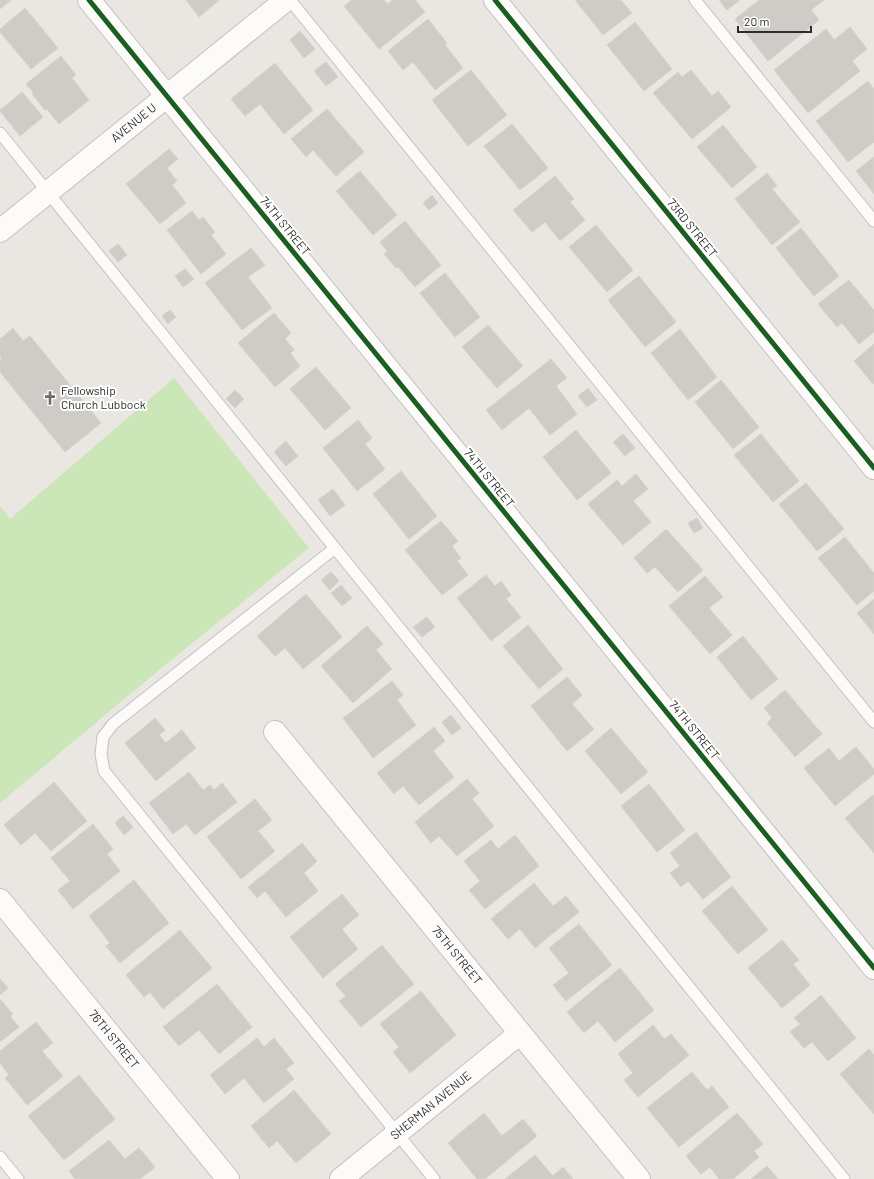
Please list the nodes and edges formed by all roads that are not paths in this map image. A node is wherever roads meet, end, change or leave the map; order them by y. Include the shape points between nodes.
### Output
1 (89, 0) edge
2 (286, 0) edge
3 (290, 0) edge
4 (495, 0) edge
5 (695, 0) edge
6 (167, 96) junction
7 (0, 133) edge
8 (48, 192) junction
9 (874, 221) edge
10 (0, 231) edge
11 (874, 468) edge
12 (335, 548) junction
13 (874, 722) edge
14 (275, 732) dead end
15 (0, 900) edge
16 (874, 968) edge
17 (520, 1033) junction
18 (397, 1134) junction
19 (0, 1157) edge
20 (18, 1179) edge
21 (228, 1179) edge
22 (341, 1179) edge
23 (434, 1179) edge
24 (639, 1179) edge
25 (844, 1179) edge

1 - 6 street, 74TH STREET
2 - 6 street, AVENUE U
3 - 13 lane
4 - 11 street, 73RD STREET
5 - 9 lane
6 - 8 street, AVENUE U
6 - 16 street, 74TH STREET
7 - 8 lane
8 - 10 street, AVENUE U
8 - 12 lane
12 - 18 lane via 113,724 103,737 101,754 104,771
12 - 25 lane
14 - 17 street, 75TH STREET
15 - 21 street, 76TH STREET
17 - 18 street, SHERMAN AVENUE
17 - 24 street, 75TH STREET
18 - 22 street, SHERMAN AVENUE
18 - 23 lane
19 - 20 lane

